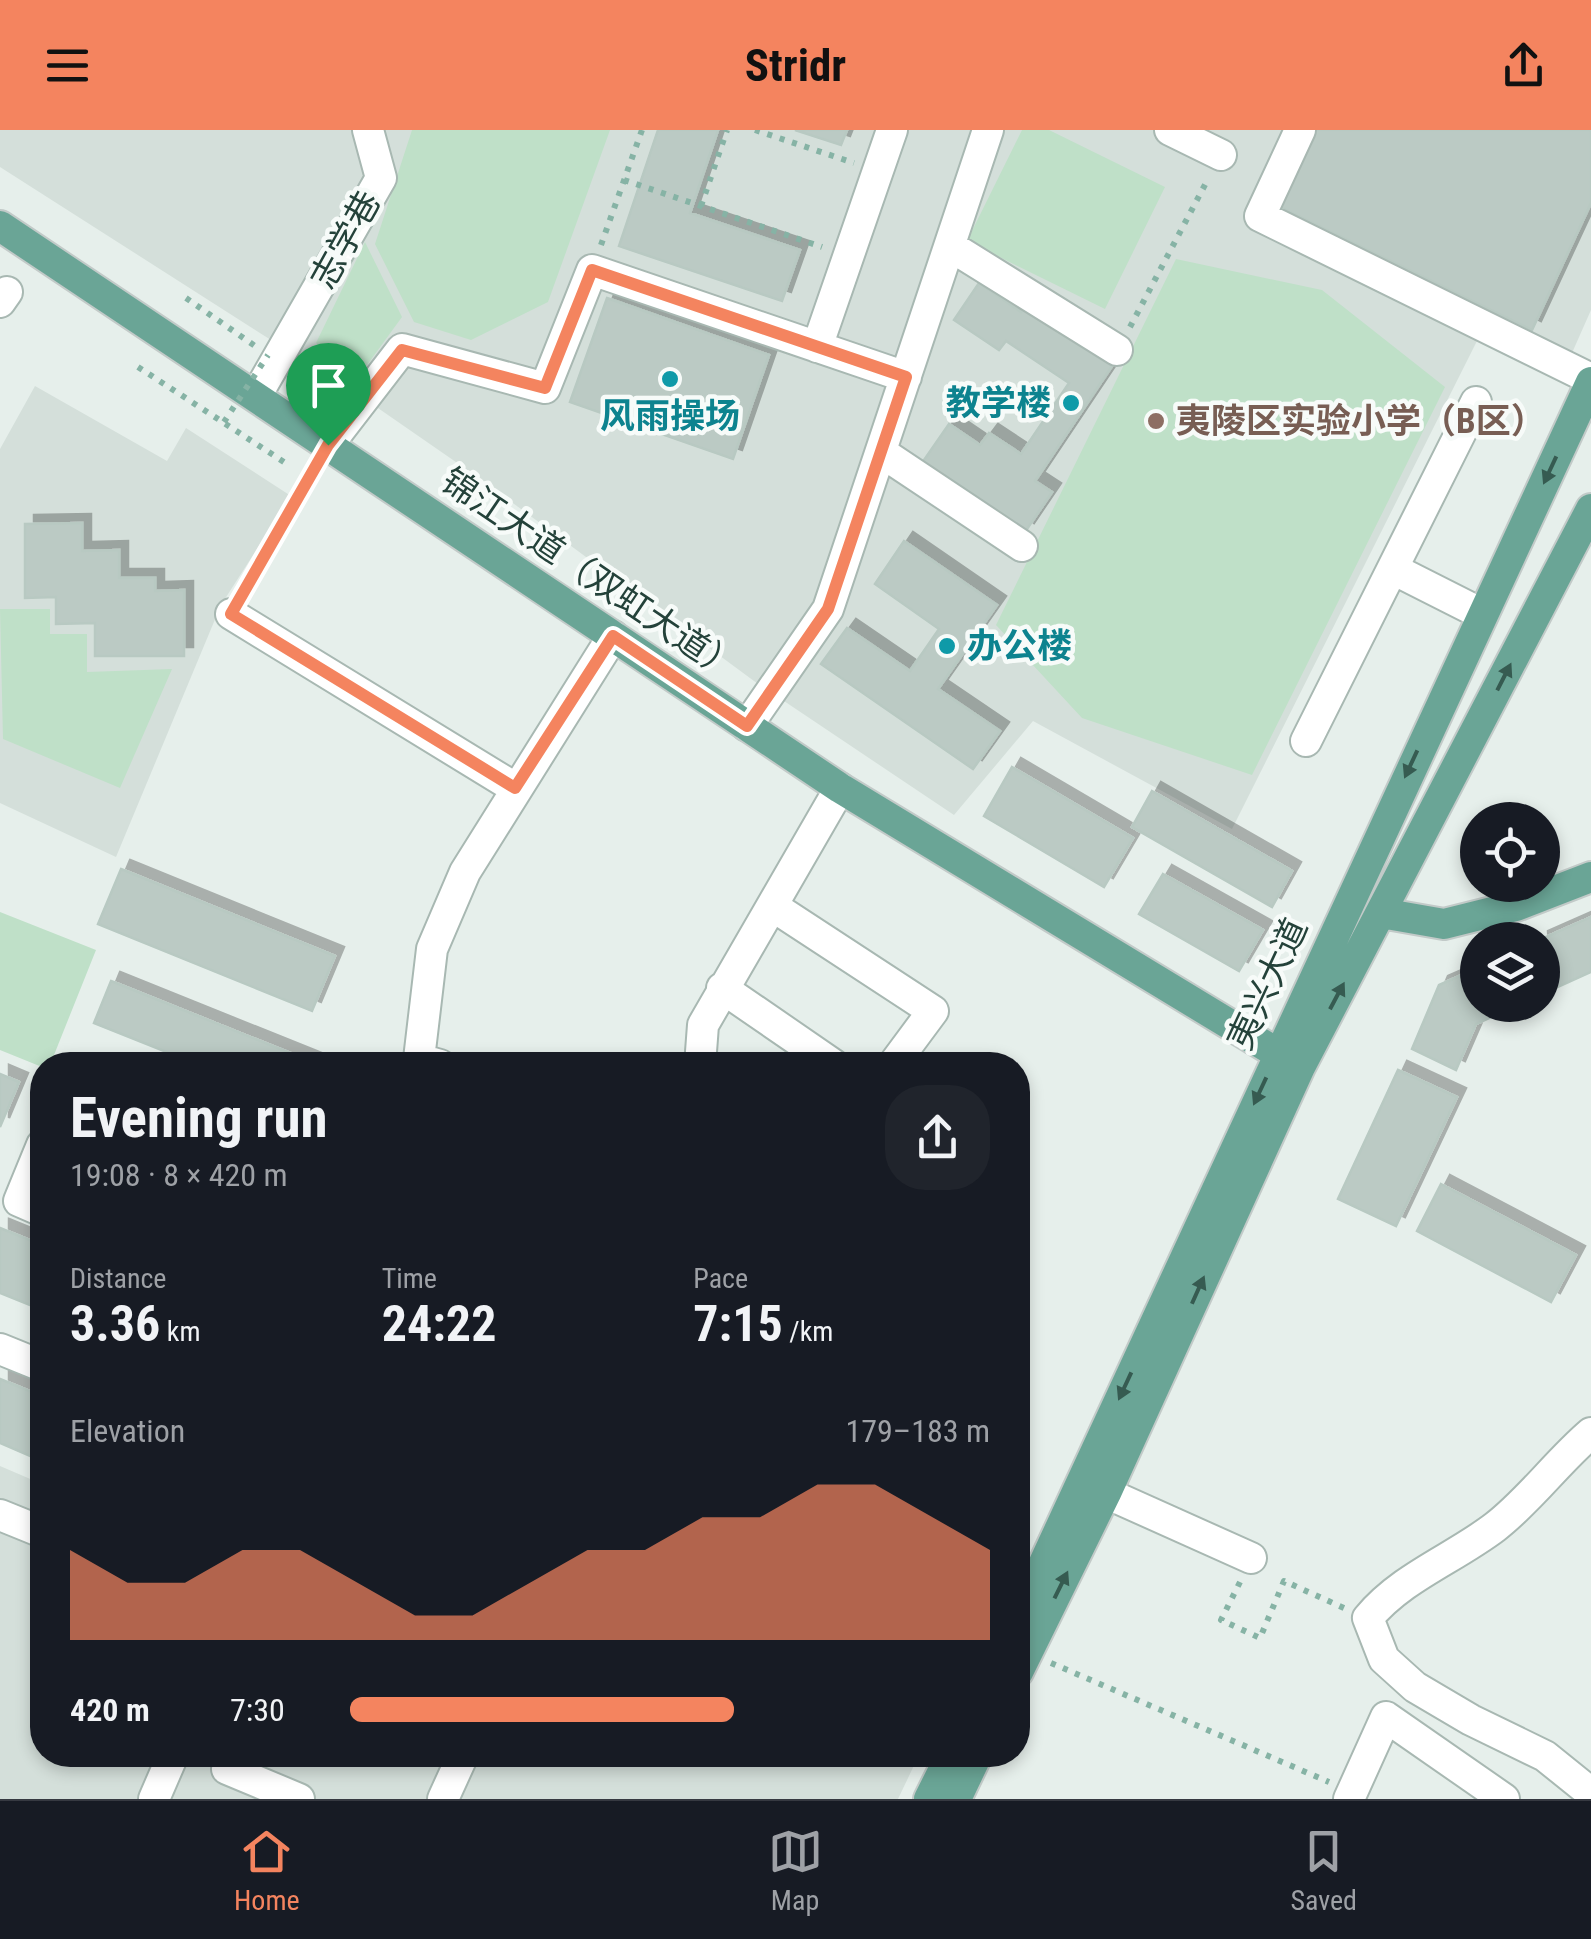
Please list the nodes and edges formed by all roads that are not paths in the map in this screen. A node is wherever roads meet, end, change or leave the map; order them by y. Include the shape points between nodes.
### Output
1 (368, 130) edge
2 (892, 130) edge
3 (988, 130) edge
4 (1170, 130) edge
5 (1300, 130) edge
6 (1220, 155) road end
7 (0, 226) edge
8 (950, 246) junction
9 (817, 347) junction
10 (1118, 350) road end
11 (906, 377) junction
12 (1591, 380) edge
13 (256, 396) junction
14 (1476, 402) dead end
15 (328, 445) junction
16 (881, 452) junction
17 (1591, 509) edge
18 (1022, 546) dead end
19 (1393, 568) junction
20 (231, 614) road end
21 (1482, 614) junction
22 (613, 636) junction
23 (747, 726) junction
24 (1306, 741) dead end
25 (515, 788) junction
26 (840, 788) junction
27 (1591, 876) edge
28 (774, 907) junction
29 (1381, 914) junction
30 (722, 988) junction
31 (420, 1052) edge
32 (701, 1052) edge
33 (815, 1052) edge
34 (903, 1052) edge
35 (1288, 1060) junction
36 (30, 1175) edge
37 (30, 1206) edge
38 (0, 1349) edge
39 (30, 1361) edge
40 (1591, 1433) edge
41 (1106, 1493) junction
42 (0, 1515) edge
43 (30, 1527) edge
44 (1251, 1558) road end
45 (1030, 1593) edge
46 (1030, 1646) edge
47 (168, 1767) edge
48 (232, 1767) edge
49 (239, 1767) edge
50 (458, 1767) edge
51 (945, 1767) edge
52 (971, 1767) edge
53 (1591, 1793) edge
54 (1351, 1796) edge
55 (154, 1799) edge
56 (246, 1799) edge
57 (299, 1799) edge
58 (443, 1799) edge
59 (929, 1799) edge
60 (956, 1799) edge
61 (1504, 1799) edge

1 - 13 lane, 志学巷 via 381,178
2 - 9 lane
3 - 8 lane
4 - 6 lane
5 - 12 lane via 1260,216
7 - 13 main road, 锦江大道（双虹大道）
8 - 10 lane
8 - 11 lane
9 - 11 lane
9 - 15 lane via 592,270 545,388 402,350
11 - 16 lane
12 -> 21 main road, 夷兴大道
13 - 15 main road, 锦江大道（双虹大道）
14 - 19 lane
15 - 22 main road, 锦江大道（双虹大道）
16 - 18 lane
16 - 23 lane via 828,609
29 -> 17 main road, 夷兴大道
19 - 21 lane
19 - 24 lane
20 - 25 lane
21 -> 35 main road, 夷兴大道
22 - 23 main road, 锦江大道（双虹大道）
22 - 25 lane
23 - 26 main road, 锦江大道（双虹大道）
25 - 31 lane via 465,872 432,949
26 - 28 lane
26 - 35 main road, 锦江大道（双虹大道）
27 - 29 main road via 1516,906 1444,924
28 - 30 lane
28 - 34 lane via 933,1012
35 -> 29 main road, 夷兴大道
30 - 32 lane via 704,1025
30 - 33 lane
41 -> 35 main road, 夷兴大道
35 -> 45 main road, 夷兴大道
36 - 37 lane via 19,1202
38 - 39 lane
40 - 53 lane via 1499,1524 1391,1590 1368,1618 1384,1659 1415,1687 1545,1756
41 - 44 lane
46 -> 41 main road, 夷兴大道
42 - 43 lane
47 - 55 lane
48 - 56 lane
49 - 57 lane
50 - 58 lane
51 - 59 main road
52 - 60 main road
54 - 61 lane via 1386,1717

